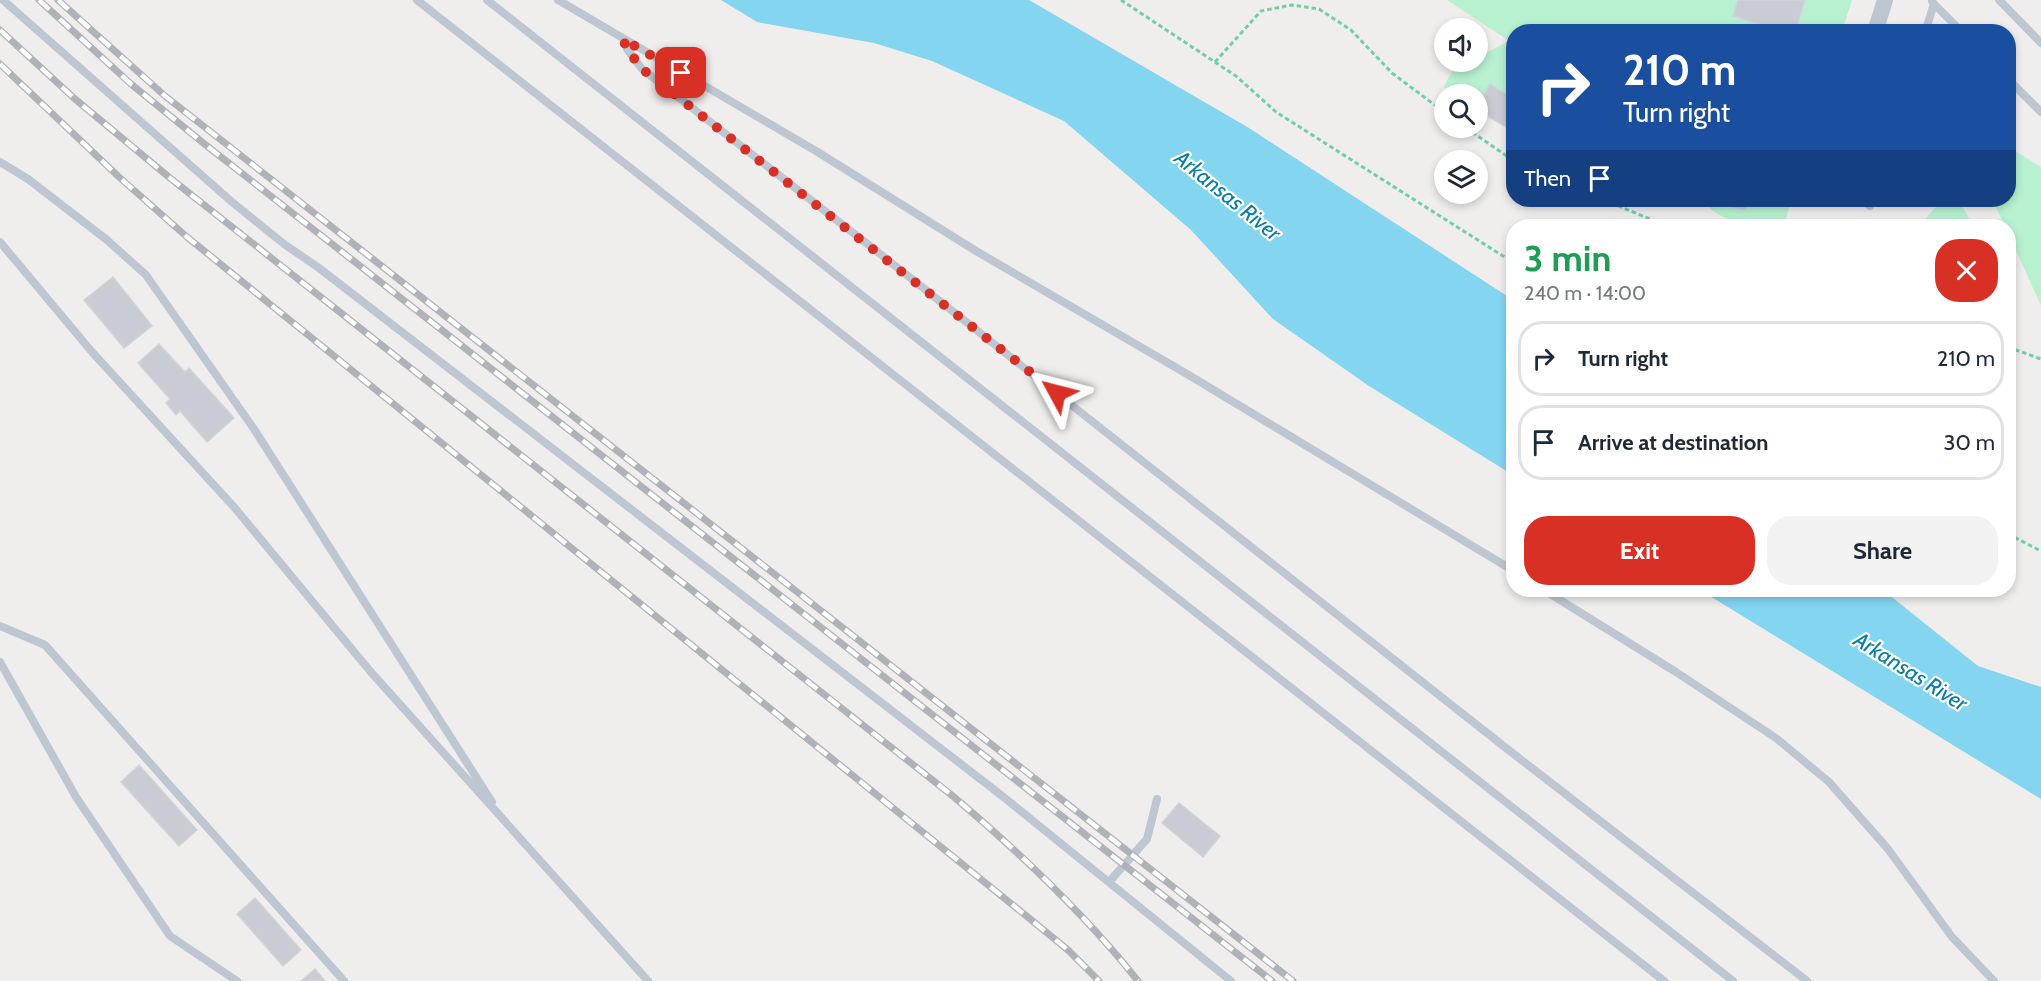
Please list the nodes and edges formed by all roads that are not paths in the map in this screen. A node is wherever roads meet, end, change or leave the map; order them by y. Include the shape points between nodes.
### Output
1 (3, 0) edge
2 (417, 0) edge
3 (488, 0) edge
4 (558, 0) edge
5 (1885, 0) edge
6 (1999, 0) edge
7 (1932, 2) edge
8 (1878, 24) edge
9 (1927, 24) edge
10 (1954, 24) edge
11 (623, 39) junction
12 (2041, 43) edge
13 (2016, 87) edge
14 (2041, 112) edge
15 (0, 162) edge
16 (0, 242) edge
17 (1506, 566) edge
18 (1555, 597) edge
19 (0, 626) edge
20 (0, 662) edge
21 (1157, 799) dead end
22 (505, 822) junction
23 (1109, 882) junction
24 (237, 981) edge
25 (344, 981) edge
26 (648, 981) edge
27 (1231, 981) edge
28 (1664, 981) edge
29 (1733, 981) edge
30 (1807, 981) edge
31 (1994, 981) edge

1 - 23 lane via 231,202
2 - 28 lane
3 - 29 lane
4 - 11 lane
5 - 8 street
6 - 12 lane
7 - 9 lane
7 - 10 lane
11 - 17 lane
11 - 30 lane via 642,69
13 - 14 lane
15 - 22 lane via 107,240 146,275 254,429
16 - 22 lane
18 - 31 lane via 1776,738 1829,782 1888,849 1952,936
19 - 25 lane via 45,645
20 - 24 lane via 76,797 170,936
21 - 23 lane via 1147,839
22 - 26 lane
23 - 27 lane

